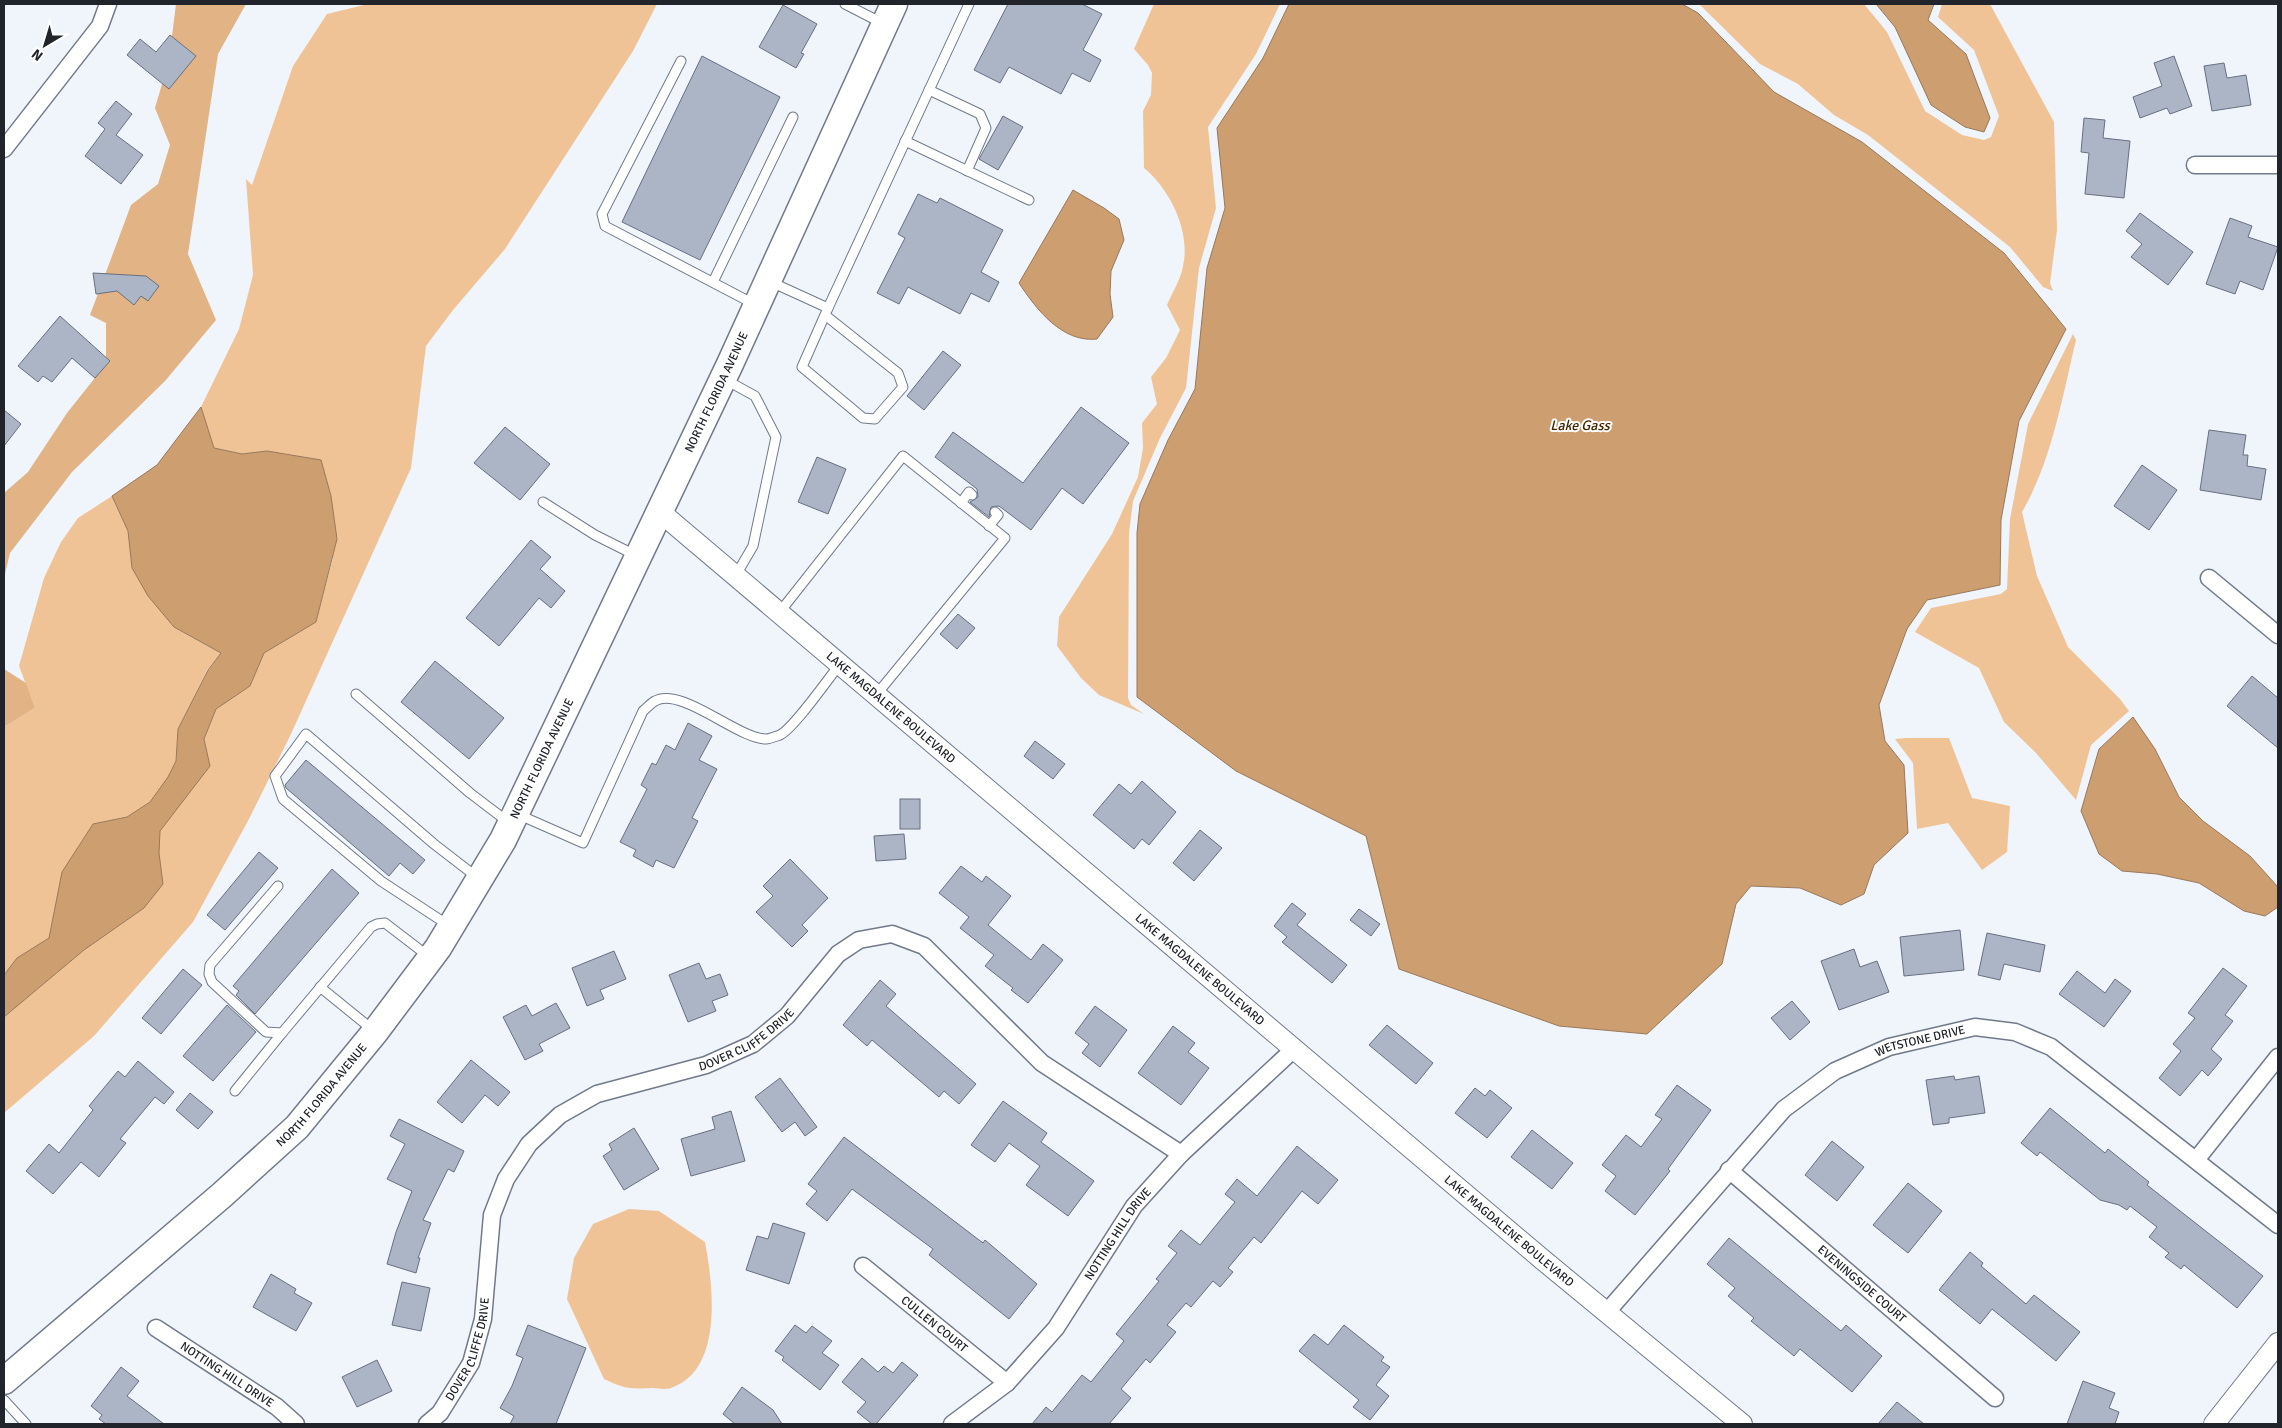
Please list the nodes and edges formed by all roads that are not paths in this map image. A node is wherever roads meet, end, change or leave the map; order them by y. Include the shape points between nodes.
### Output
1 (108, 4) edge
2 (845, 4) edge
3 (967, 4) edge
4 (889, 14) edge
5 (680, 62) dead end
6 (929, 90) junction
7 (793, 117) dead end
8 (906, 141) junction
9 (4, 150) edge
10 (2195, 165) dead end
11 (2278, 165) edge
12 (967, 170) junction
13 (1029, 200) dead end
14 (768, 280) junction
15 (712, 282) junction
16 (757, 305) junction
17 (827, 312) junction
18 (723, 378) junction
19 (972, 495) dead end
20 (543, 502) dead end
21 (961, 502) junction
22 (659, 511) junction
23 (995, 512) dead end
24 (989, 526) junction
25 (638, 556) junction
26 (736, 575) junction
27 (2209, 578) dead end
28 (779, 612) junction
29 (2278, 635) edge
30 (840, 664) junction
31 (356, 694) dead end
32 (876, 695) junction
33 (513, 819) junction
34 (479, 879) junction
35 (278, 886) dead end
36 (450, 927) junction
37 (431, 958) junction
38 (320, 988) junction
39 (375, 1032) junction
40 (282, 1033) junction
41 (1294, 1049) junction
42 (2278, 1057) edge
43 (235, 1091) dead end
44 (1181, 1154) junction
45 (2196, 1160) junction
46 (1729, 1170) junction
47 (2278, 1226) edge
48 (863, 1266) dead end
49 (1606, 1313) junction
50 (156, 1328) dead end
51 (2278, 1343) edge
52 (4, 1381) edge
53 (1007, 1383) junction
54 (1996, 1398) dead end
55 (4, 1400) edge
56 (26, 1424) edge
57 (296, 1424) edge
58 (427, 1424) edge
59 (952, 1424) edge
60 (1742, 1424) edge
61 (2214, 1424) edge

1 - 9 street via 100,26
2 - 4 lane
3 - 6 lane
4 - 14 main road, NORTH FLORIDA AVENUE
5 - 15 lane via 602,219 605,226
6 - 8 lane
6 - 12 lane via 980,114 986,128
7 - 15 lane
8 - 12 lane
8 - 17 lane
10 - 11 street
12 - 13 lane
14 - 16 main road, NORTH FLORIDA AVENUE
14 - 17 lane
15 - 16 lane
16 - 18 main road, NORTH FLORIDA AVENUE
17 - 17 lane via 802,367 863,418 875,419 903,387 898,373
18 - 22 main road, NORTH FLORIDA AVENUE
18 - 26 lane via 755,396 776,437 754,546
19 - 21 lane via 969,492
20 - 25 lane via 595,535
21 - 24 lane
21 - 28 lane via 903,456
22 - 25 main road, NORTH FLORIDA AVENUE
22 - 26 street, LAKE MAGDALENE BOULEVARD
23 - 24 lane via 998,515
24 - 32 lane via 1005,538
25 - 33 main road, NORTH FLORIDA AVENUE
26 - 28 street, LAKE MAGDALENE BOULEVARD
27 - 29 street
28 - 30 street, LAKE MAGDALENE BOULEVARD
30 - 32 street, LAKE MAGDALENE BOULEVARD
30 - 33 lane via 794,722 781,734 766,739 685,702 656,700 643,711 583,843
31 - 33 lane via 470,793
32 - 41 street, LAKE MAGDALENE BOULEVARD
33 - 34 main road, NORTH FLORIDA AVENUE
34 - 36 main road, NORTH FLORIDA AVENUE
34 - 36 lane via 306,734 275,776 283,799 381,881
35 - 40 lane via 210,965 209,974 212,982 266,1032
36 - 37 main road, NORTH FLORIDA AVENUE
37 - 38 lane via 385,923 377,924
37 - 39 main road, NORTH FLORIDA AVENUE
38 - 39 lane
38 - 40 lane
39 - 52 main road, NORTH FLORIDA AVENUE via 296,1127 222,1195
40 - 43 lane
41 - 44 street, NOTTING HILL DRIVE
41 - 49 street, LAKE MAGDALENE BOULEVARD
42 - 45 street
44 - 53 street, NOTTING HILL DRIVE via 1134,1206 1056,1328
44 - 58 street, DOVER CLIFFE DRIVE via 1042,1063 924,946 892,934 859,940 838,954 787,1016 752,1044 706,1065 597,1094 560,1115 530,1144 506,1179 492,1215 483,1319 471,1363 440,1413
45 - 46 street, WETSTONE DRIVE via 2051,1047 2014,1032 1975,1027 1889,1048 1835,1071 1784,1109
45 - 47 street, WETSTONE DRIVE
46 - 49 street, WETSTONE DRIVE
46 - 54 street, EVENINGSIDE COURT
48 - 53 street, CULLEN COURT
49 - 60 street, LAKE MAGDALENE BOULEVARD
50 - 57 street, NOTTING HILL DRIVE via 276,1407
51 - 61 street
53 - 59 street, NOTTING HILL DRIVE
55 - 56 lane

